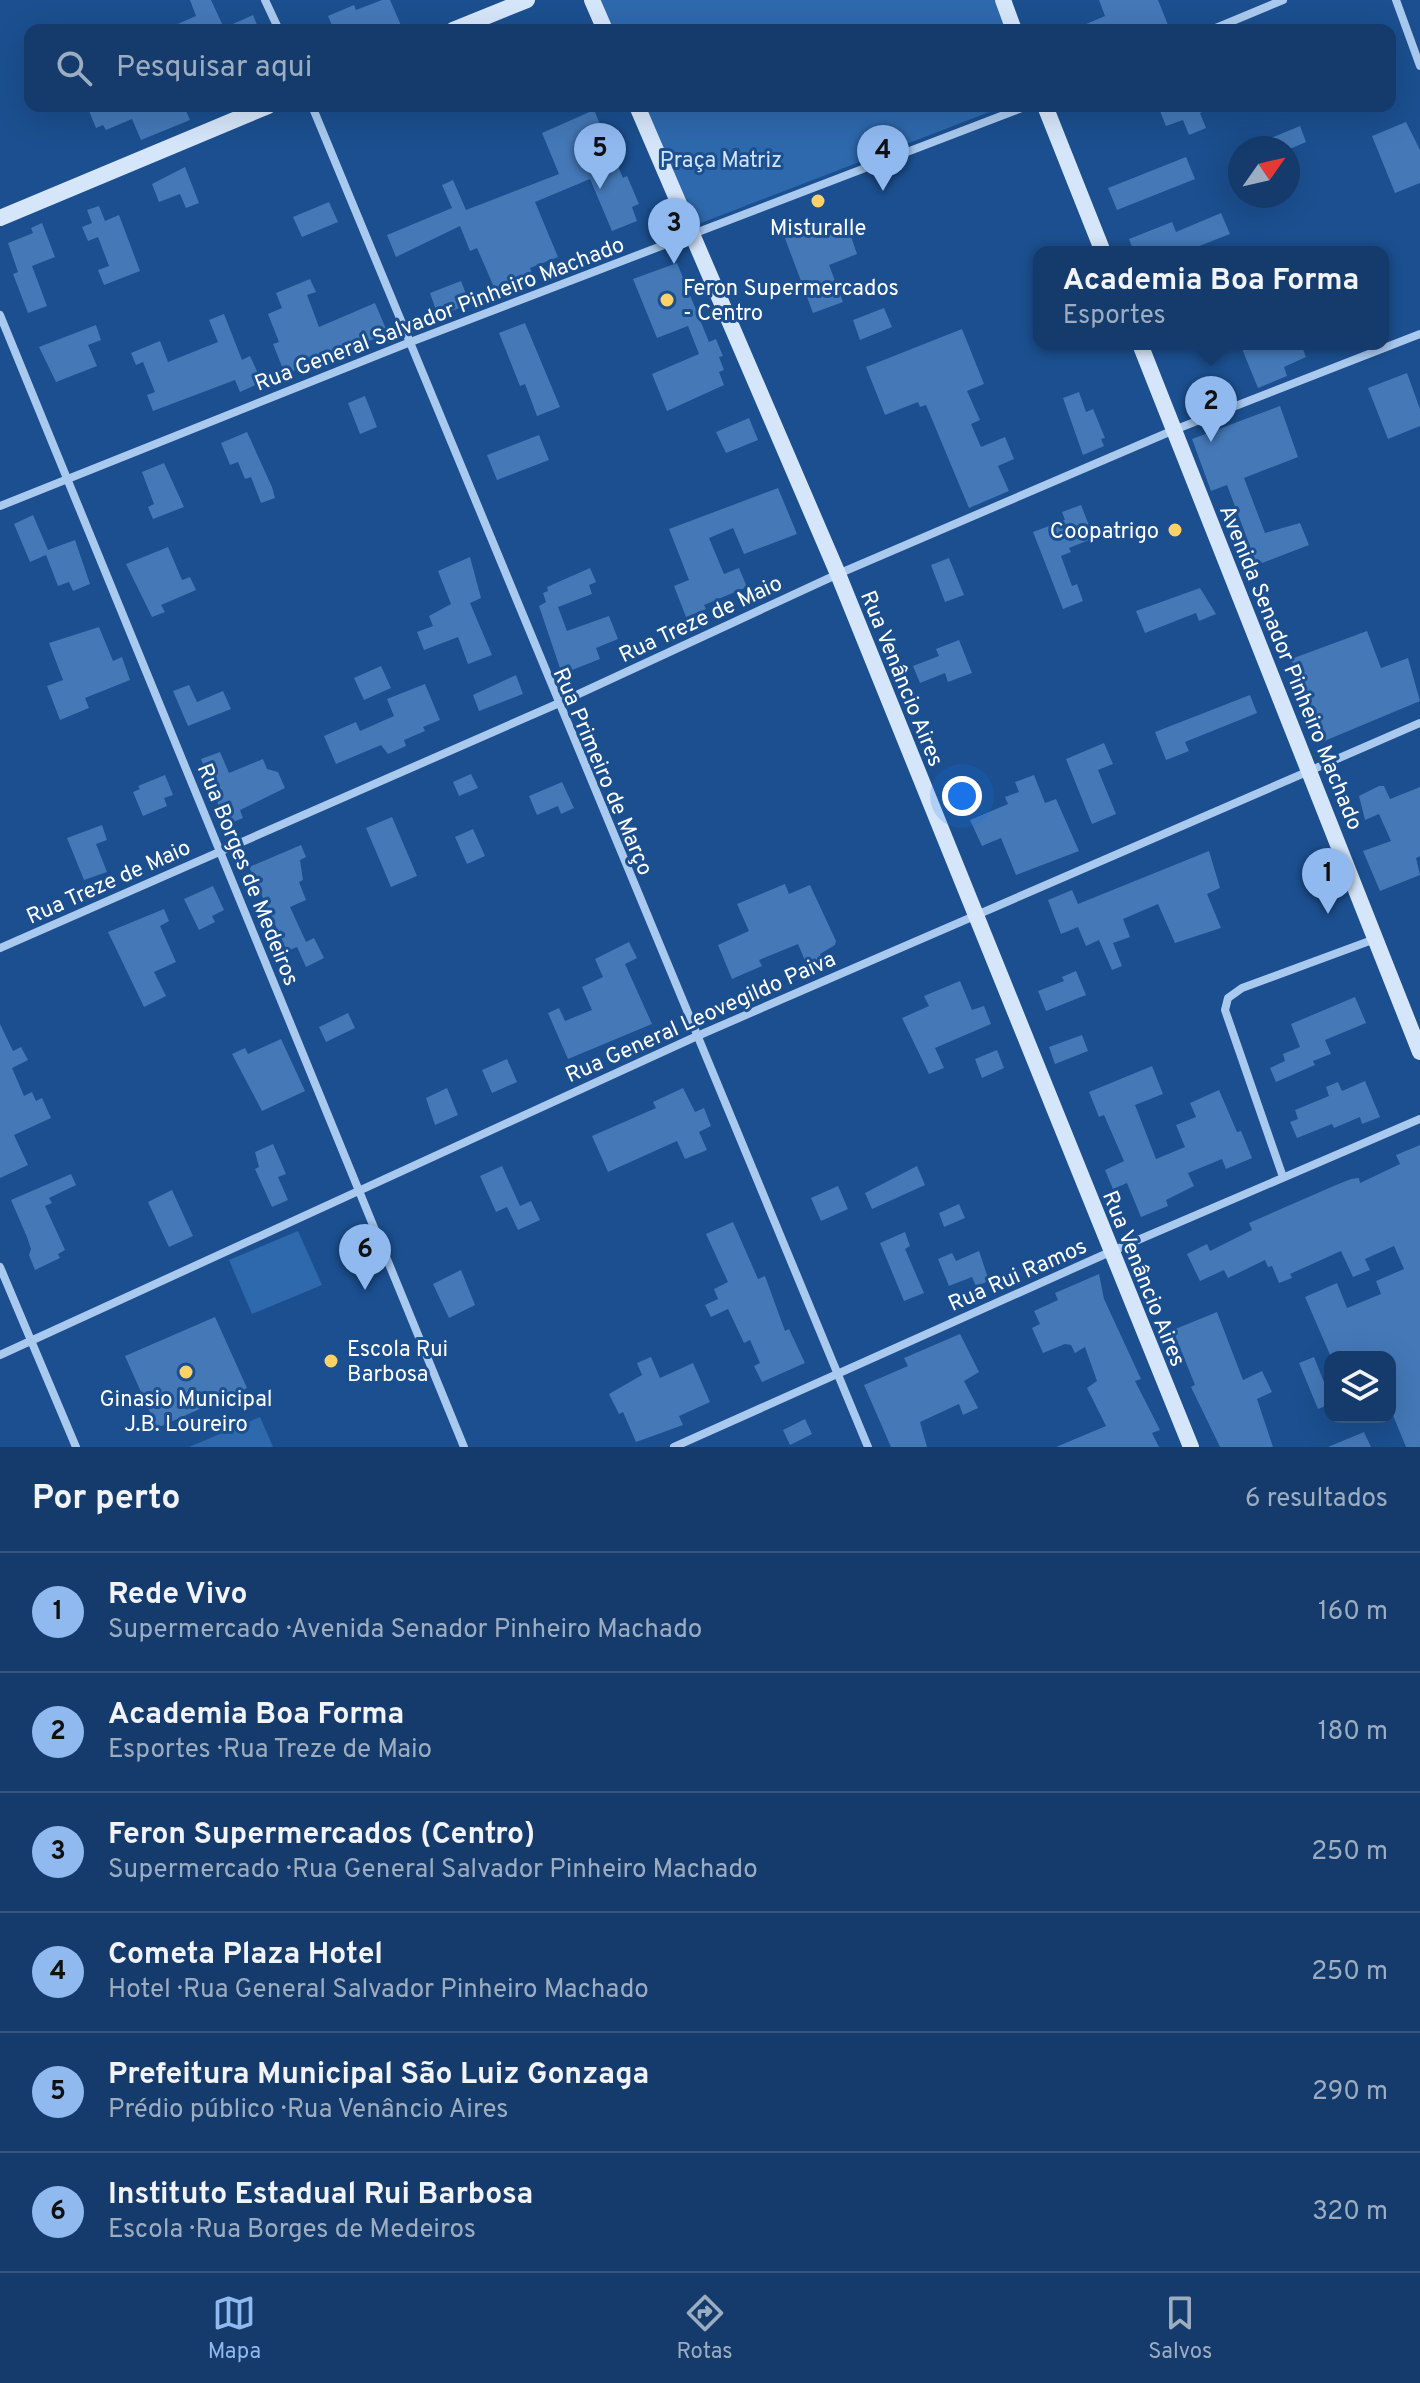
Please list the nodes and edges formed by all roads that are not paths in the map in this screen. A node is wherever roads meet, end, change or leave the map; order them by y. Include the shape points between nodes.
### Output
1 (265, 0) edge
2 (527, 0) edge
3 (592, 0) edge
4 (1003, 0) edge
5 (1283, 0) edge
6 (1396, 0) edge
7 (276, 24) edge
8 (468, 24) edge
9 (602, 24) edge
10 (1012, 24) edge
11 (1225, 24) edge
12 (1420, 66) edge
13 (254, 112) edge
14 (314, 112) edge
15 (640, 112) edge
16 (1011, 112) edge
17 (1047, 112) edge
18 (0, 218) edge
19 (692, 235) junction
20 (1101, 246) edge
21 (0, 315) edge
22 (1420, 334) edge
23 (408, 343) junction
24 (1389, 346) edge
25 (1142, 350) edge
26 (1379, 350) edge
27 (1174, 430) junction
28 (67, 478) junction
29 (0, 506) edge
30 (838, 574) junction
31 (557, 704) junction
32 (1420, 723) edge
33 (1308, 769) junction
34 (221, 850) junction
35 (974, 915) junction
36 (1375, 939) junction
37 (0, 948) edge
38 (695, 1037) junction
39 (1420, 1052) edge
40 (1420, 1119) edge
41 (1283, 1177) junction
42 (357, 1190) junction
43 (1110, 1252) junction
44 (0, 1267) edge
45 (32, 1340) junction
46 (0, 1355) edge
47 (839, 1373) junction
48 (76, 1447) edge
49 (464, 1447) edge
50 (674, 1447) edge
51 (868, 1447) edge
52 (1191, 1447) edge

1 - 7 street
2 - 8 main road
3 - 9 main road
4 - 10 main road
5 - 11 street
6 - 12 street
13 - 18 main road
14 - 23 street, Rua Primeiro de Março
15 - 19 main road, Rua Venâncio Aires
16 - 19 street, Rua General Salvador Pinheiro Machado
17 - 20 main road
19 - 23 street, Rua General Salvador Pinheiro Machado
19 - 30 main road, Rua Venâncio Aires
21 - 28 street, Rua Borges de Medeiros
22 - 24 street, Rua Treze de Maio
23 - 28 street, Rua General Salvador Pinheiro Machado
23 - 31 street, Rua Primeiro de Março
25 - 27 main road, Avenida Senador Pinheiro Machado
26 - 27 street, Rua Treze de Maio
27 - 30 street, Rua Treze de Maio
27 - 33 main road, Avenida Senador Pinheiro Machado
28 - 29 street, Rua General Salvador Pinheiro Machado
28 - 34 street, Rua Borges de Medeiros
30 - 31 street, Rua Treze de Maio
30 - 35 main road, Rua Venâncio Aires
31 - 34 street, Rua Treze de Maio
31 - 38 street, Rua Primeiro de Março
32 - 33 street, Rua General Leovegildo Paiva
33 - 35 street, Rua General Leovegildo Paiva
33 - 36 main road, Avenida Senador Pinheiro Machado
34 - 37 street, Rua Treze de Maio
34 - 42 street, Rua Borges de Medeiros
35 - 38 street, Rua General Leovegildo Paiva
35 - 43 main road, Rua Venâncio Aires
36 - 39 main road, Avenida Senador Pinheiro Machado
36 - 41 street via 1242,988 1228,998 1225,1010
38 - 42 street, Rua General Leovegildo Paiva
38 - 47 street, Rua Primeiro de Março
40 - 41 street, Rua Rui Ramos
41 - 43 street, Rua Rui Ramos
42 - 45 street, Rua General Leovegildo Paiva
42 - 49 street, Rua Borges de Medeiros
43 - 47 street, Rua Rui Ramos
43 - 52 main road, Rua Venâncio Aires
44 - 45 street
45 - 46 street, Rua General Leovegildo Paiva
45 - 48 street
47 - 50 street, Rua Rui Ramos
47 - 51 street, Rua Primeiro de Março

